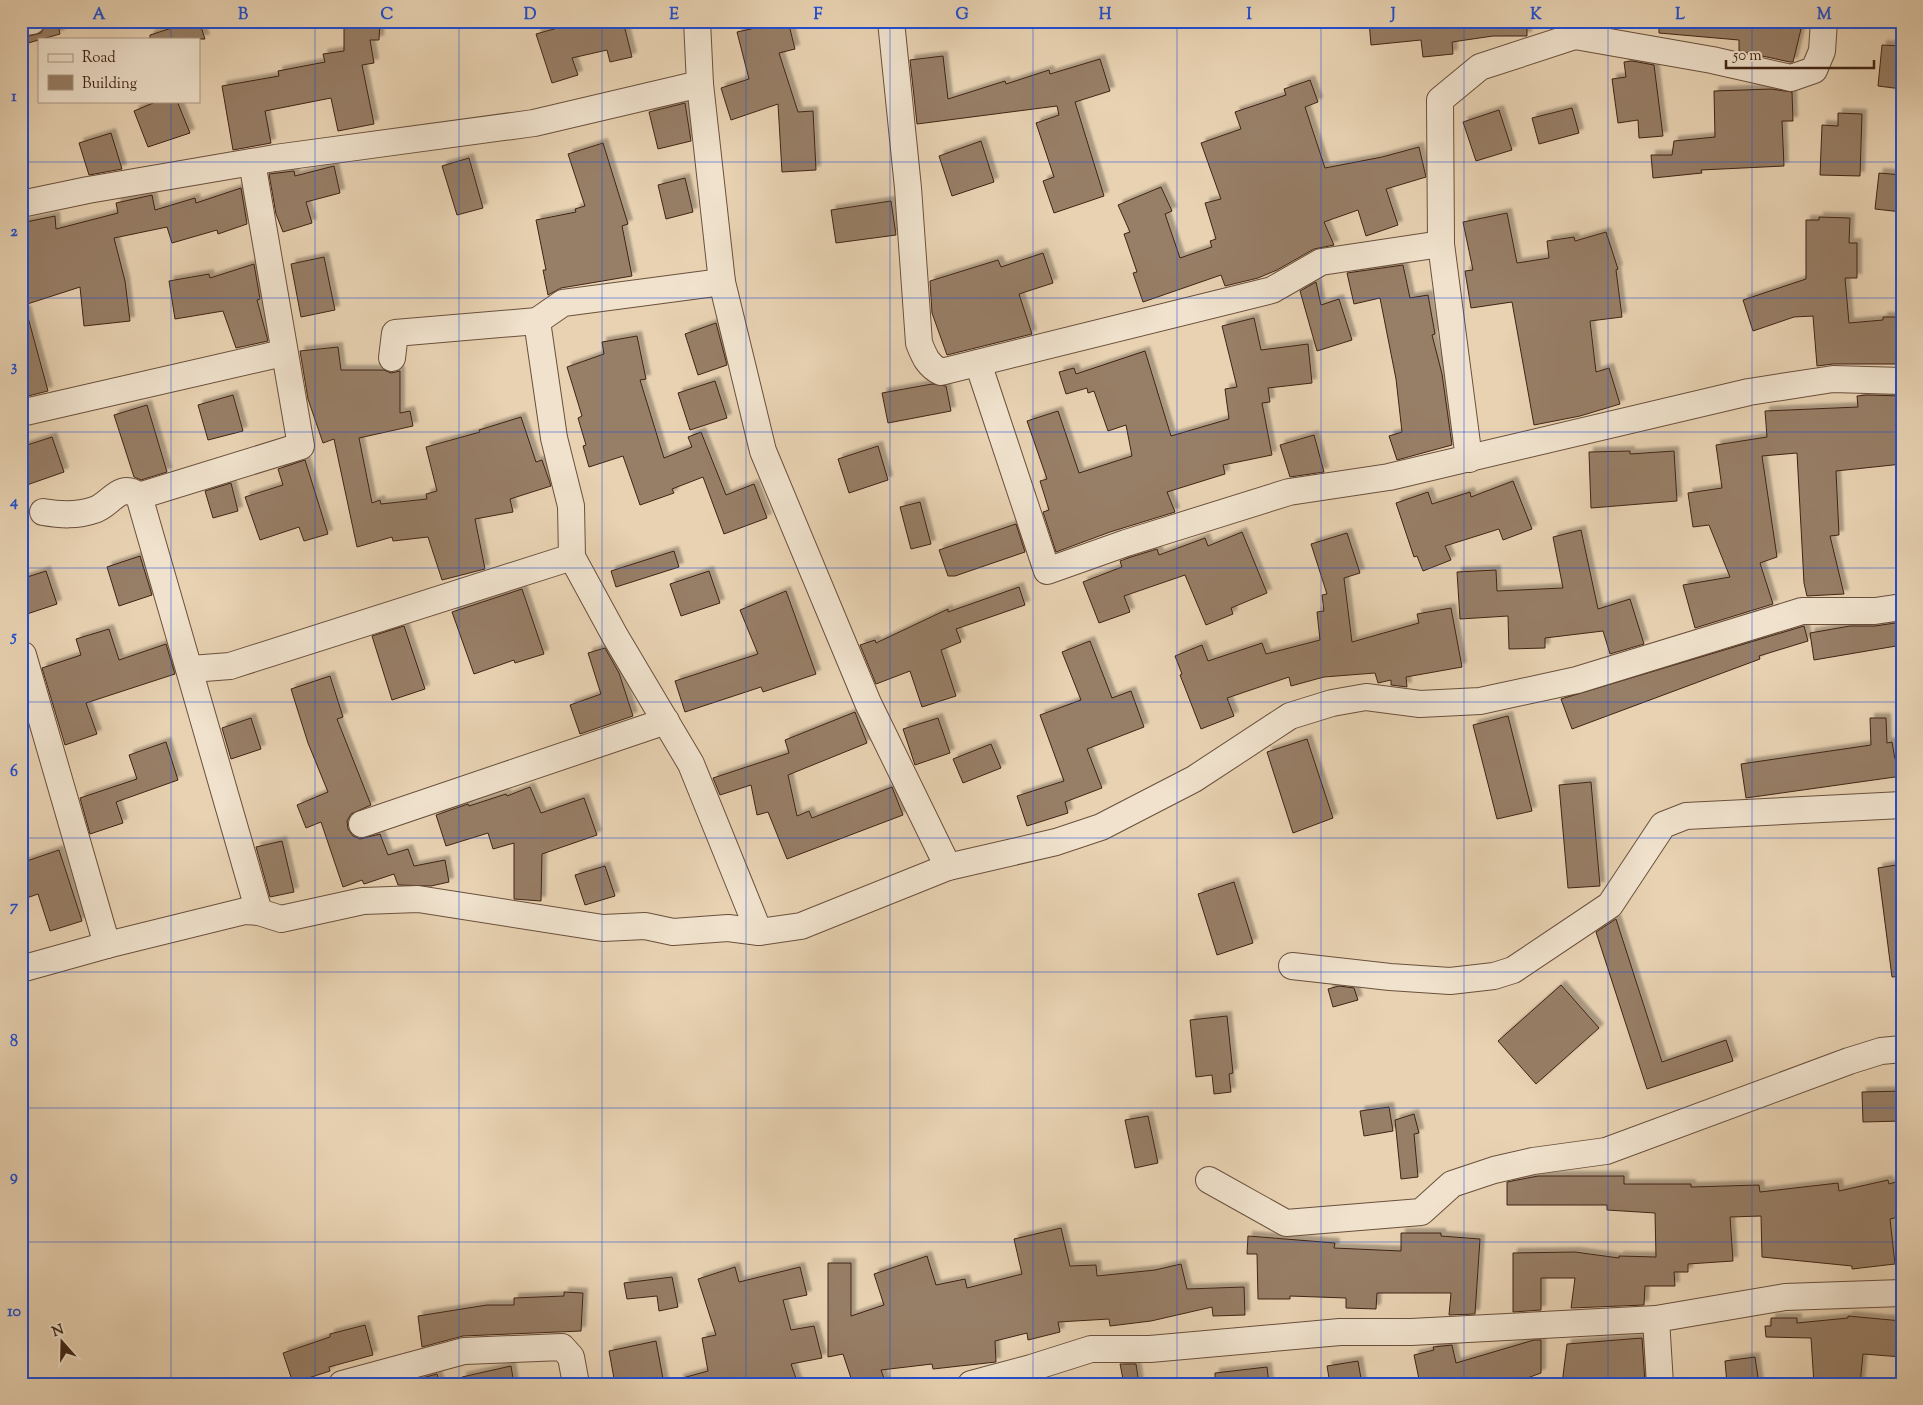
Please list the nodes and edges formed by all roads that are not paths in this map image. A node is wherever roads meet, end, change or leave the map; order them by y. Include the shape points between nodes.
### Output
1 (32, 21) edge
2 (697, 21) edge
3 (891, 21) edge
4 (1824, 21) edge
5 (21, 23) edge
6 (1576, 29) edge
7 (700, 84) junction
8 (252, 162) junction
9 (21, 204) edge
10 (1441, 244) junction
11 (722, 282) junction
12 (537, 321) junction
13 (283, 353) junction
14 (392, 358) dead end
15 (978, 363) junction
16 (1902, 381) edge
17 (21, 413) edge
18 (1470, 459) junction
19 (139, 496) junction
20 (43, 512) dead end
21 (572, 557) junction
22 (1902, 607) edge
23 (22, 655) dead end
24 (191, 669) junction
25 (666, 721) junction
26 (1902, 804) edge
27 (362, 824) dead end
28 (948, 867) junction
29 (259, 912) junction
30 (759, 932) junction
31 (107, 945) junction
32 (1292, 966) dead end
33 (21, 969) edge
34 (1902, 1049) edge
35 (1209, 1180) dead end
36 (1902, 1293) edge
37 (1656, 1319) junction
38 (1032, 1376) edge
39 (342, 1384) edge
40 (576, 1384) edge
41 (971, 1384) edge
42 (1660, 1384) edge

1 - 5 street
2 - 7 street
3 - 15 street via 919,343 926,360 941,372
4 - 6 street via 1822,51 1814,70 1791,78
6 - 10 street via 1480,67 1440,100
7 - 8 street via 534,123
7 - 11 street
8 - 9 street
8 - 13 street
10 - 15 street via 1321,262 1272,290
10 - 18 street
11 - 12 street via 564,303
11 - 28 street via 763,451 868,703
12 - 14 street via 395,333
12 - 21 street via 554,438 571,506
13 - 17 street
13 - 19 street via 301,446
15 - 18 street via 1047,571 1289,492 1389,477
16 - 18 street via 1833,379 1749,392
19 - 20 street via 133,491 123,492 97,510 82,513 62,516
19 - 24 street
21 - 24 street via 230,666
21 - 25 street
22 - 28 street via 1875,611 1802,612 1578,680 1480,701 1420,704 1366,697 1332,703 1290,716 1194,779 1101,826 1056,842
23 - 31 street
24 - 29 street
25 - 27 street
25 - 30 street via 691,764
26 - 32 street via 1686,816 1663,826 1610,905 1513,970 1494,976 1450,981
28 - 30 street via 801,926
29 - 30 street via 282,920 363,901 418,899 603,928 645,926 673,932 728,928
29 - 31 street via 245,911
31 - 33 street
34 - 35 street via 1881,1051 1849,1061 1606,1151 1533,1161 1452,1184 1421,1212 1286,1223
36 - 37 street via 1784,1297
37 - 38 street via 1411,1332 1340,1332 1150,1349 1091,1349
37 - 42 street
38 - 41 street
39 - 40 street via 464,1351 562,1347 571,1357

